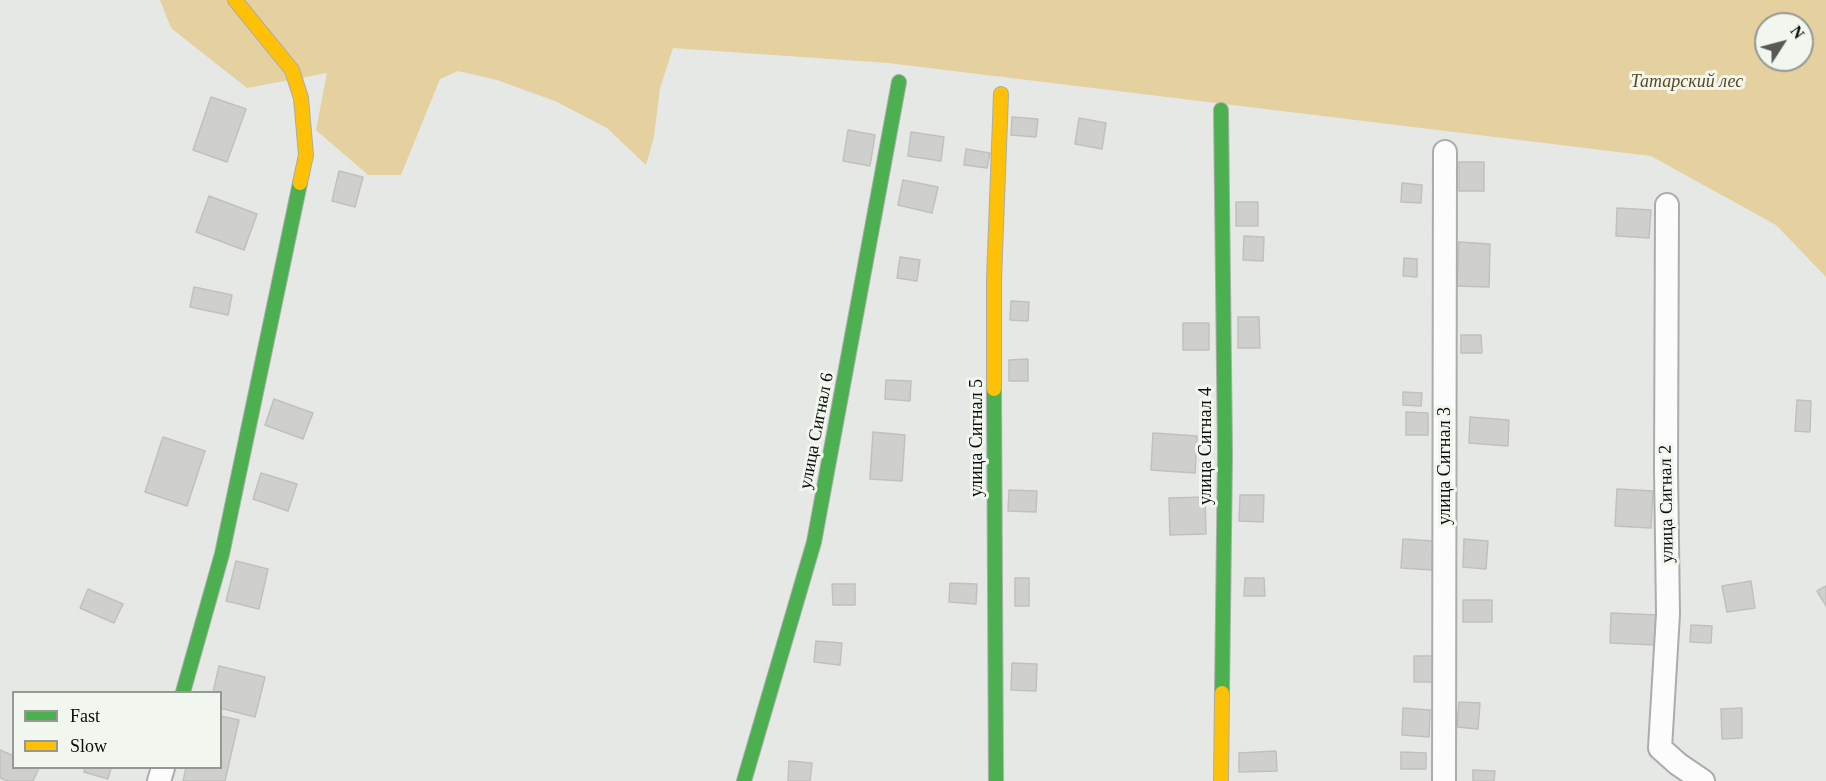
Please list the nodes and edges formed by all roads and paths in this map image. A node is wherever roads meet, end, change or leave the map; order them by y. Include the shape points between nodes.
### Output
1 (235, 0) edge
2 (899, 81) dead end
3 (1001, 94) dead end
4 (1221, 110) dead end
5 (1445, 152) dead end
6 (1667, 204) dead end
7 (184, 691) edge
8 (744, 781) edge
9 (996, 781) edge
10 (1221, 781) edge
11 (1444, 781) edge
12 (1703, 781) edge

1 - 7 street via 292,70 301,98 306,155 222,554
2 - 8 street, улица Сигнал 6 via 814,542
3 - 9 street, улица Сигнал 5 via 994,280
4 - 10 street, улица Сигнал 4 via 1225,454
5 - 11 street, улица Сигнал 3
6 - 12 street, улица Сигнал 2 via 1668,614 1660,748

